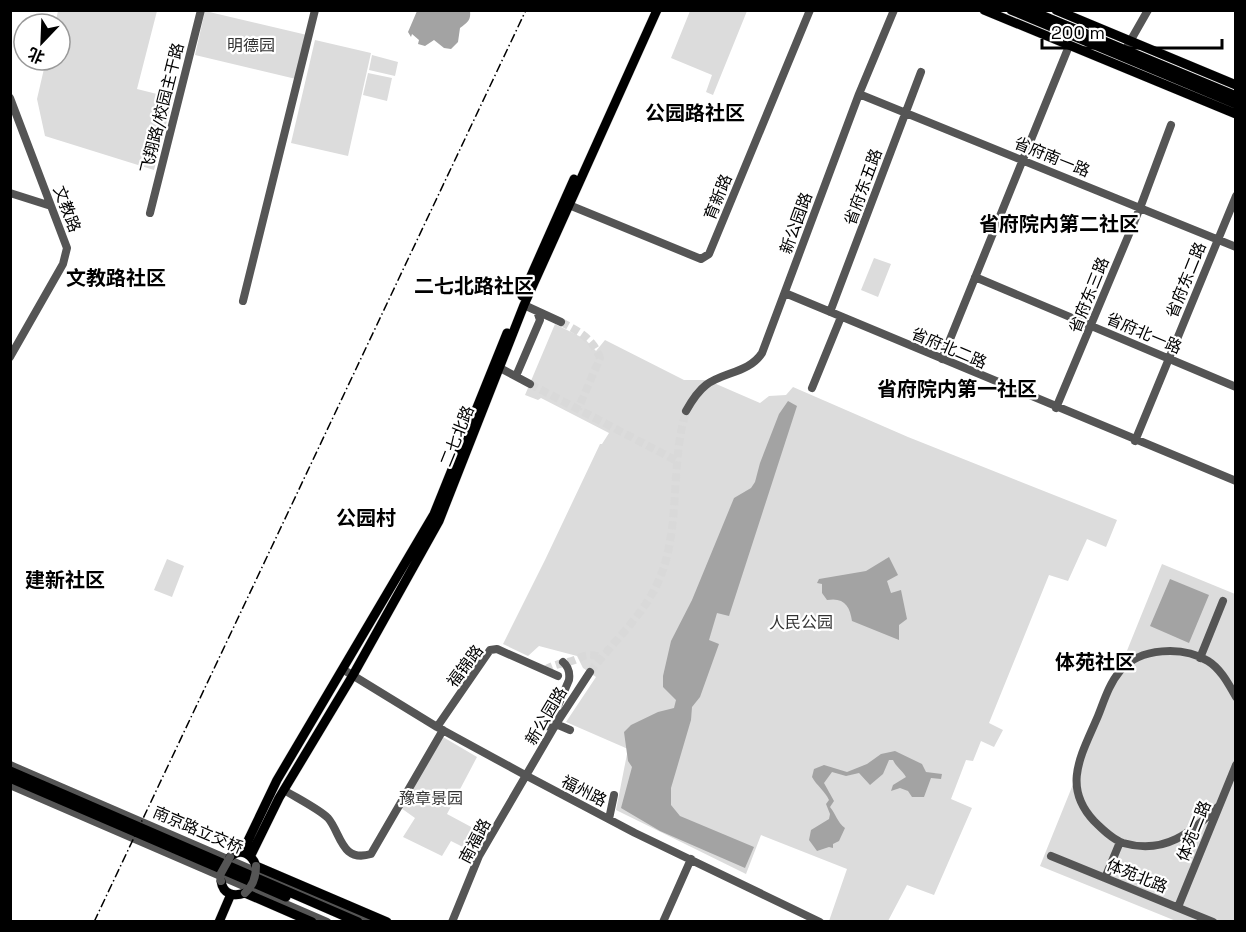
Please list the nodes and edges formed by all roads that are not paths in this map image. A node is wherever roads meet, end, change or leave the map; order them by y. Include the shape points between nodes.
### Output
1 (201, 10) edge
2 (315, 10) edge
3 (651, 10) edge
4 (657, 10) edge
5 (810, 10) edge
6 (894, 10) edge
7 (984, 10) edge
8 (1011, 10) edge
9 (1029, 10) edge
10 (1056, 10) edge
11 (1148, 10) edge
12 (1069, 46) junction
13 (1126, 49) junction
14 (1119, 66) junction
15 (921, 72) dead end
16 (1236, 85) edge
17 (859, 94) junction
18 (1236, 96) edge
19 (10, 98) edge
20 (1236, 104) edge
21 (905, 112) junction
22 (1236, 114) edge
23 (1171, 125) dead end
24 (1023, 160) junction
25 (10, 192) edge
26 (1236, 196) edge
27 (569, 205) junction
28 (51, 206) junction
29 (1140, 208) junction
30 (150, 213) dead end
31 (1217, 239) junction
32 (1236, 247) edge
33 (975, 277) junction
34 (785, 293) junction
35 (243, 301) dead end
36 (524, 305) junction
37 (537, 311) junction
38 (830, 312) junction
39 (841, 317) junction
40 (561, 322) tunnel mouth
41 (1092, 325) junction
42 (10, 357) edge
43 (1169, 357) junction
44 (942, 359) junction
45 (500, 368) junction
46 (516, 376) junction
47 (530, 384) tunnel mouth
48 (1236, 387) edge
49 (812, 388) dead end
50 (1056, 408) junction
51 (686, 411) tunnel mouth
52 (1135, 441) junction
53 (1236, 482) edge
54 (1223, 600) dead end
55 (1200, 657) junction
56 (563, 662) dead end
57 (344, 670) junction
58 (590, 672) tunnel mouth
59 (353, 675) junction
60 (558, 676) dead end
61 (1236, 697) edge
62 (556, 723) junction
63 (440, 728) junction
64 (570, 730) dead end
65 (537, 759) junction
66 (10, 765) edge
67 (1236, 765) edge
68 (10, 771) edge
69 (527, 776) junction
70 (10, 778) edge
71 (10, 785) edge
72 (284, 790) junction
73 (614, 795) dead end
74 (1219, 806) junction
75 (609, 819) junction
76 (1120, 842) junction
77 (247, 853) junction
78 (1051, 856) dead end
79 (230, 857) joint
80 (691, 859) junction
81 (256, 866) junction
82 (1105, 878) junction
83 (220, 881) joint
84 (245, 893) junction
85 (231, 894) junction
86 (1178, 907) junction
87 (219, 921) edge
88 (312, 921) edge
89 (327, 921) edge
90 (343, 921) edge
91 (357, 921) edge
92 (373, 921) edge
93 (387, 921) edge
94 (452, 921) edge
95 (663, 921) edge
96 (820, 921) edge
97 (1212, 921) edge

1 - 30 street, 飞翔路/校园主干路
2 - 35 street
3 - 57 main road, 二七北路 via 528,281 434,514
4 - 27 main road, 二七北路
5 - 27 street, 育新路 via 709,254 701,259
6 - 17 street, 新公园路
7 - 12 main road
8 - 13 main road
9 - 13 main road
10 - 13 main road
11 - 13 street
12 - 14 main road
12 - 24 street
13 - 14 street
13 - 16 main road
13 - 18 main road
13 - 20 main road
14 - 22 main road
15 - 21 street, 省府东五路
17 - 21 street, 省府南一路
17 - 34 street, 新公园路
19 - 28 street, 文教路
21 - 24 street, 省府南一路
21 - 38 street, 省府东五路
23 - 29 street, 省府东三路
24 - 29 street, 省府南一路
24 - 33 street
25 - 28 street
26 - 31 street, 省府东二路
27 - 36 main road, 二七北路
28 - 42 street, 文教路 via 67,248 63,264
29 - 31 street, 省府南一路
29 - 41 street, 省府东三路
31 - 32 street, 省府南一路
31 - 43 street, 省府东二路
33 - 41 street, 省府北一路
33 - 44 street
34 - 38 street, 省府北二路
34 - 51 street, 新公园路 via 758,359 707,384
36 - 37 street
36 - 45 main road, 二七北路
37 - 40 street
37 - 46 street via 540,320
38 - 39 street, 省府北二路
39 - 44 street, 省府北二路
39 - 49 street
41 - 43 street, 省府北一路
41 - 50 street, 省府东三路
43 - 48 street, 省府北一路
43 - 52 street, 省府东二路
44 - 50 street, 省府北二路
45 - 46 street
45 - 59 main road, 二七北路 via 440,521
46 - 47 street
50 - 52 street, 省府北二路
52 - 53 street, 省府北二路
54 - 55 street
55 - 61 street via 1226,678
55 - 76 street via 1177,651 1155,652 1121,669 1111,685 1083,753 1077,795 1103,831
56 - 65 street via 570,673 569,680
57 - 59 street, 福州路
57 - 77 main road, 二七北路 via 277,780
58 - 62 street, 新公园路
59 - 63 street, 福州路
59 - 72 main road, 二七北路
60 - 63 street, 福锦路 via 496,649 490,650
62 - 64 street
62 - 65 street, 新公园路
63 - 69 street, 福州路
63 - 72 street, 福锦路 via 371,854 361,856 347,850 328,818
65 - 69 street, 新公园路
66 - 92 street, 南京路立交桥
67 - 74 street, 体苑二路
68 - 91 main road, 南京路立交桥
69 - 75 street, 福州路
69 - 94 street, 南福路 via 480,856
70 - 90 main road, 南京路立交桥
71 - 89 street, 南京路立交桥
72 - 77 main road, 二七北路
73 - 75 street
74 - 76 street via 1178,840 1137,846
74 - 86 street, 体苑二路
75 - 80 street, 福州路
76 - 82 street
77 - 79 main road
77 - 81 main road
78 - 82 street, 体苑北路
79 - 83 street, bridge
80 - 95 street
80 - 96 street, 福州路
81 - 84 street, bridge via 256,875
81 - 93 main road
82 - 86 street, 体苑北路
83 - 85 main road
84 - 85 main road
84 - 88 main road
85 - 87 main road
86 - 97 street, 体苑北路

